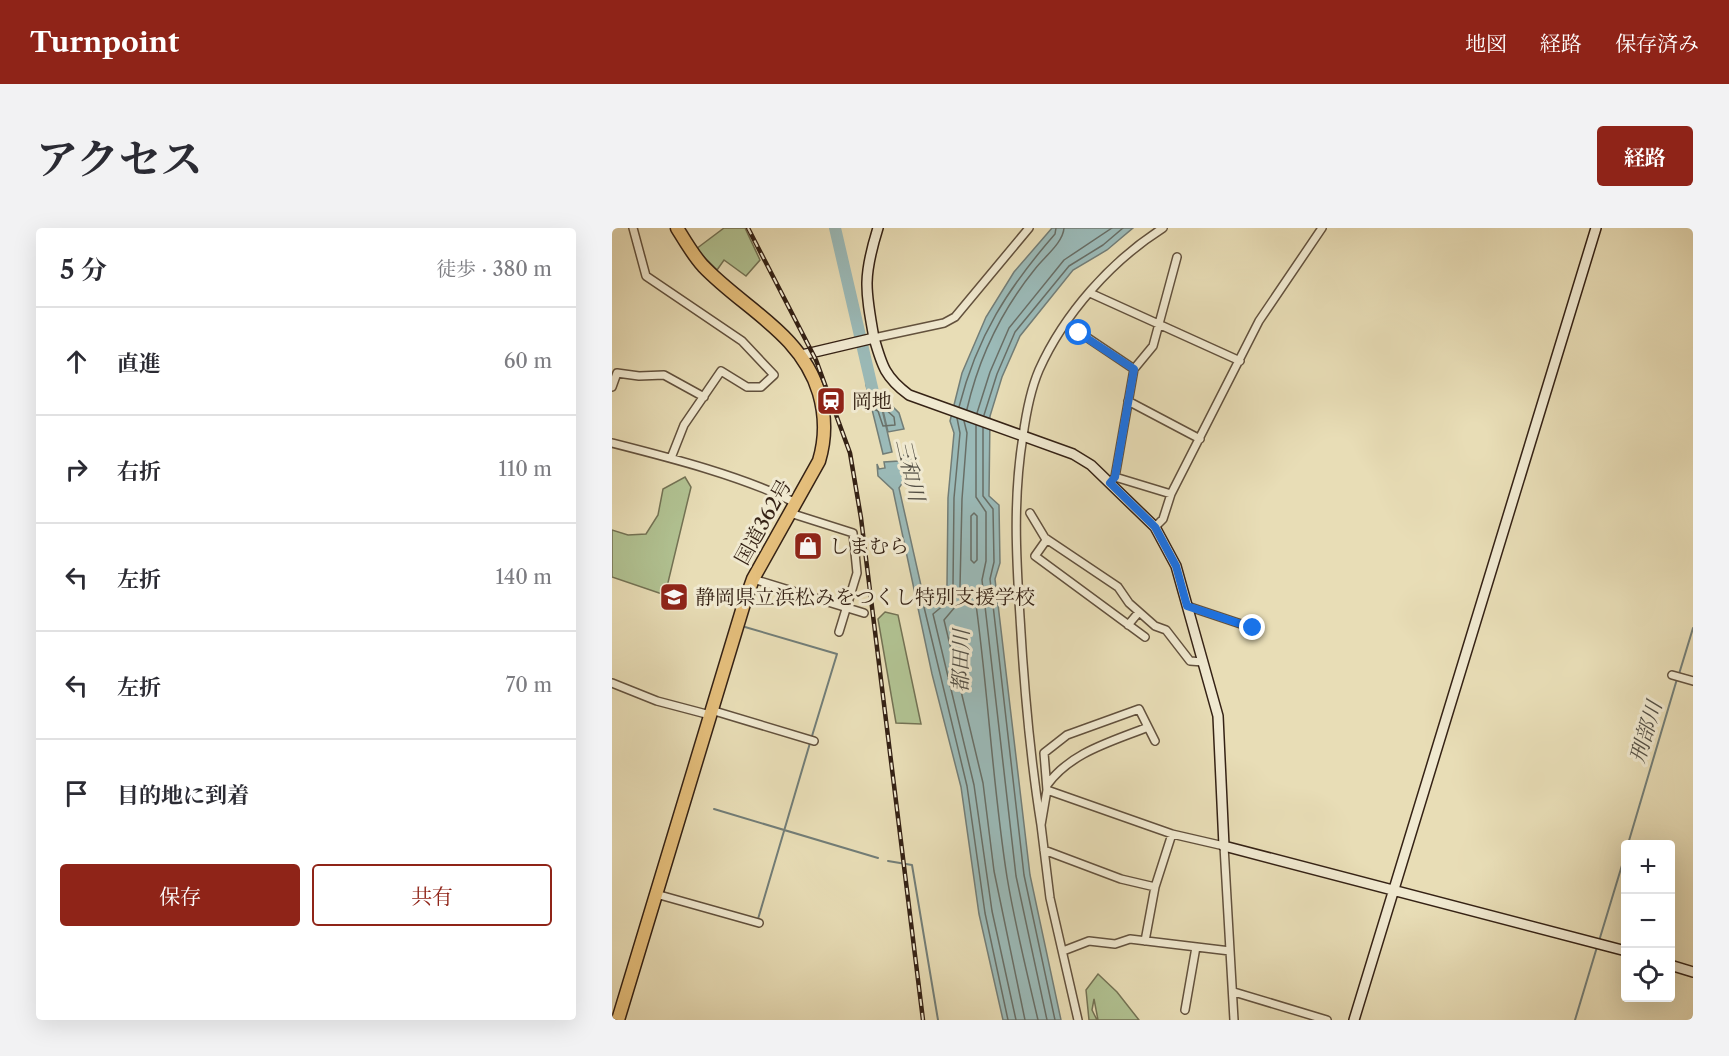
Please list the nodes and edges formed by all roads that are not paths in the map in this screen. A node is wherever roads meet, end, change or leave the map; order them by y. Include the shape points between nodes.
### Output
1 (633, 228) edge
2 (677, 228) edge
3 (878, 228) edge
4 (1029, 228) edge
5 (1163, 228) edge
6 (1322, 228) edge
7 (1596, 228) edge
8 (1177, 257) dead end
9 (1090, 293) junction
10 (1067, 324) junction
11 (1159, 326) junction
12 (872, 339) junction
13 (802, 356) junction
14 (1240, 361) junction
15 (1134, 369) junction
16 (612, 387) edge
17 (704, 397) junction
18 (1128, 401) junction
19 (1021, 435) junction
20 (1200, 439) junction
21 (612, 443) edge
22 (671, 458) junction
23 (1113, 480) junction
24 (1170, 494) junction
25 (793, 508) junction
26 (1030, 513) dead end
27 (1155, 527) junction
28 (1047, 540) junction
29 (753, 579) junction
30 (1187, 606) junction
31 (846, 608) junction
32 (1139, 612) junction
33 (864, 613) dead end
34 (1128, 625) junction
35 (1253, 628) dead end
36 (838, 632) dead end
37 (1145, 638) dead end
38 (1203, 662) junction
39 (1672, 675) dead end
40 (1689, 680) edge
41 (612, 683) edge
42 (710, 712) junction
43 (1148, 727) junction
44 (814, 741) dead end
45 (1155, 741) dead end
46 (1047, 788) junction
47 (1041, 825) junction
48 (1172, 834) junction
49 (1224, 846) junction
50 (1044, 850) junction
51 (1155, 887) junction
52 (1394, 891) junction
53 (656, 894) junction
54 (759, 923) dead end
55 (1144, 941) junction
56 (1196, 947) junction
57 (1621, 949) edge
58 (1063, 951) junction
59 (1230, 951) junction
60 (1675, 966) edge
61 (1693, 972) edge
62 (1234, 992) junction
63 (1185, 1010) dead end
64 (618, 1020) edge
65 (1078, 1020) edge
66 (1234, 1020) edge
67 (1327, 1020) edge
68 (1354, 1020) edge

1 - 17 street via 646,276 742,341 774,375 761,387 747,387 721,371
2 - 13 highway, 国道362号 via 704,267 784,334
3 - 12 street via 866,273
4 - 12 street via 955,317
5 - 9 street via 1143,241
6 - 14 street via 1259,321
7 - 52 street
8 - 11 street
9 - 10 street
9 - 11 street
10 - 15 street
10 - 19 street via 1038,371
11 - 14 street
11 - 15 street via 1153,346
12 - 13 street
12 - 19 street via 882,367 892,382 909,395
13 - 25 highway, 国道362号 via 815,380 825,430 819,461
14 - 20 street
15 - 18 street
16 - 17 street via 617,373 655,373
17 - 22 street via 684,425
18 - 20 street
18 - 23 street
19 - 23 street via 1073,454
19 - 47 street via 1016,475 1017,575 1029,734
20 - 24 street
21 - 22 street
22 - 25 street via 767,488
23 - 24 street
23 - 27 street
24 - 27 street via 1163,519
25 - 29 highway, 国道362号
25 - 31 street via 853,533 857,573
26 - 28 street
27 - 30 street via 1176,566
28 - 32 street via 1118,587
28 - 34 street via 1035,556
29 - 31 street
29 - 42 highway, 国道362号
30 - 35 street
30 - 38 street
31 - 33 street
31 - 36 street
32 - 34 street
32 - 38 street via 1166,630 1190,662
34 - 37 street
38 - 49 street via 1218,716
39 - 40 street
41 - 42 street via 657,701
42 - 44 street
42 - 53 highway, 国道362号
43 - 45 street
43 - 46 street via 1081,754 1058,770
43 - 46 street via 1139,709 1067,735 1044,753
46 - 47 street
46 - 48 street
47 - 50 street
48 - 49 street
48 - 51 street
49 - 52 street
49 - 59 street
50 - 51 street
50 - 58 street
51 - 55 street
52 - 57 street
52 - 68 street
53 - 54 street
53 - 64 highway, 国道362号
55 - 56 street
55 - 58 street via 1089,941
56 - 59 street
56 - 63 street
58 - 65 street
59 - 62 street
60 - 61 street
62 - 66 street
62 - 67 street

